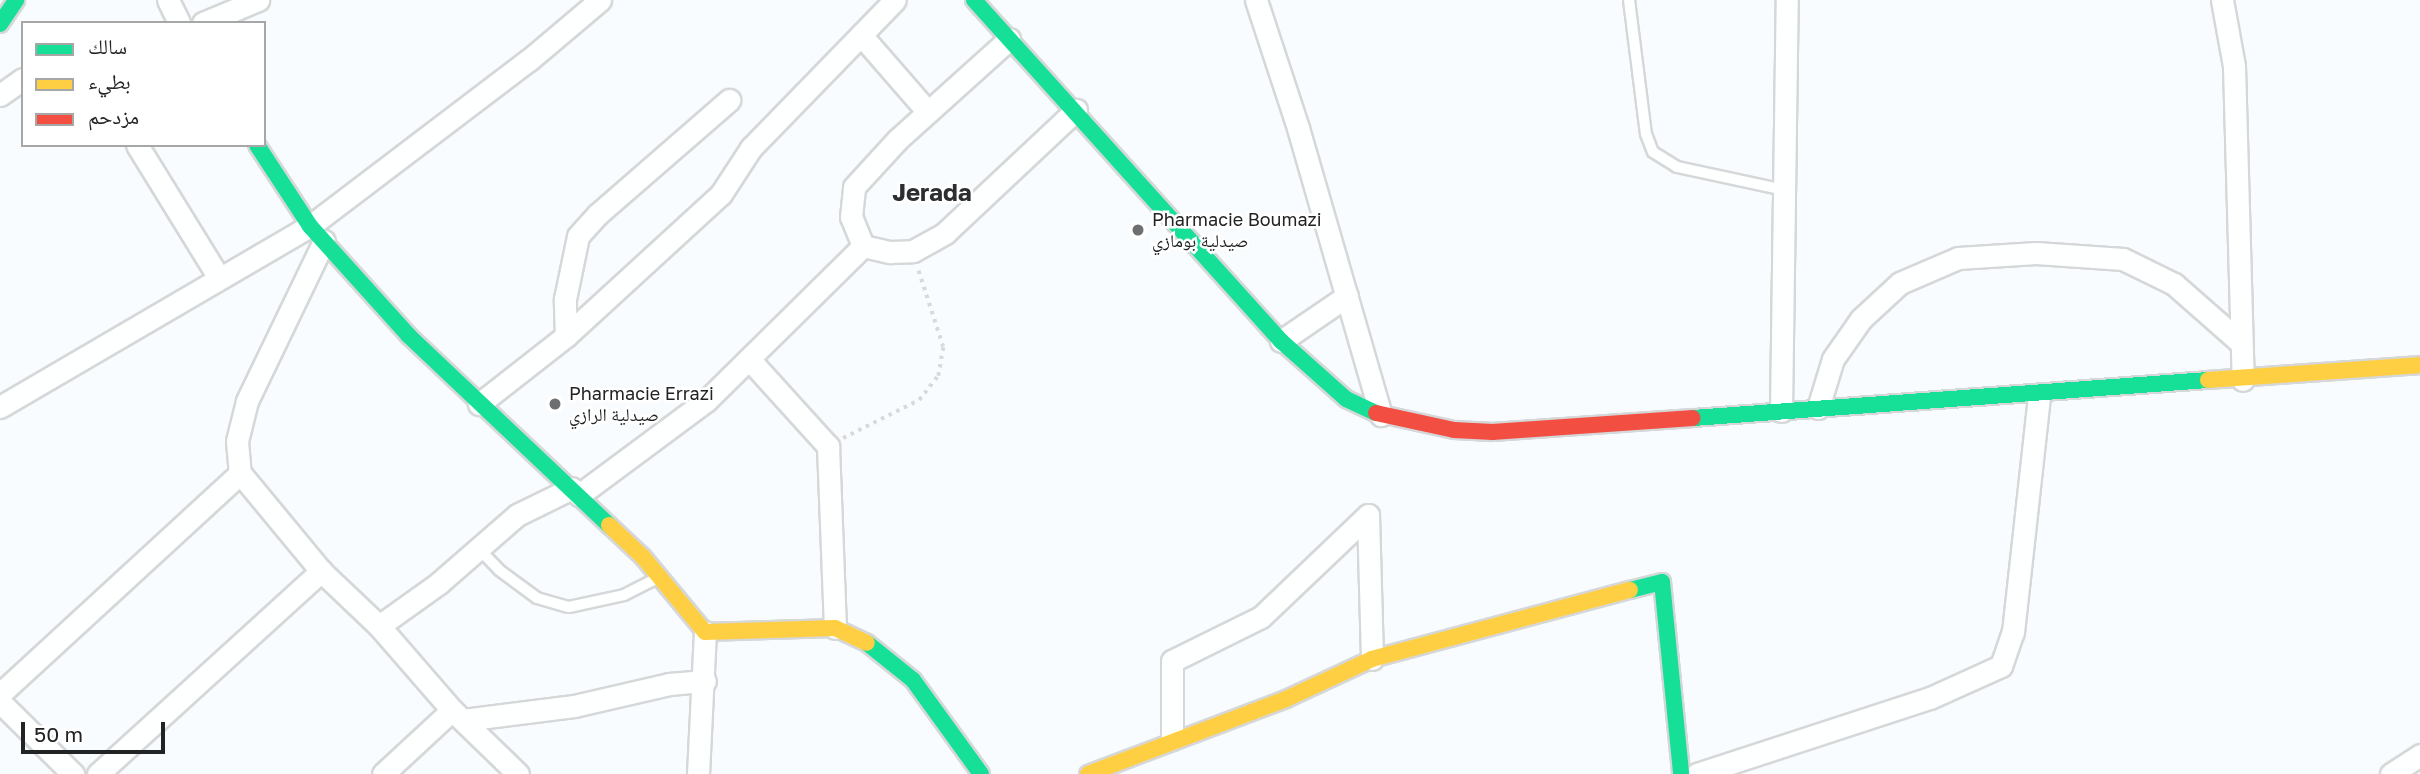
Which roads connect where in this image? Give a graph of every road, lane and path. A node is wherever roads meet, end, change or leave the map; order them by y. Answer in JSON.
{"nodes":[{"id":1,"x":16,"y":0,"type":"edge"},
{"id":2,"x":169,"y":0,"type":"edge"},
{"id":3,"x":258,"y":0,"type":"edge"},
{"id":4,"x":600,"y":0,"type":"edge"},
{"id":5,"x":895,"y":0,"type":"edge"},
{"id":6,"x":974,"y":0,"type":"edge"},
{"id":7,"x":1256,"y":0,"type":"edge"},
{"id":8,"x":1629,"y":0,"type":"edge"},
{"id":9,"x":1787,"y":0,"type":"edge"},
{"id":10,"x":2222,"y":0,"type":"edge"},
{"id":11,"x":178,"y":21,"type":"edge"},
{"id":12,"x":208,"y":21,"type":"edge"},
{"id":13,"x":0,"y":24,"type":"edge"},
{"id":14,"x":861,"y":35,"type":"junction"},
{"id":15,"x":1009,"y":38,"type":"junction"},
{"id":16,"x":21,"y":80,"type":"edge"},
{"id":17,"x":0,"y":95,"type":"edge"},
{"id":18,"x":729,"y":100,"type":"dead end"},
{"id":19,"x":1076,"y":110,"type":"junction"},
{"id":20,"x":928,"y":112,"type":"junction"},
{"id":21,"x":138,"y":147,"type":"edge"},
{"id":22,"x":258,"y":147,"type":"edge"},
{"id":23,"x":1784,"y":190,"type":"junction"},
{"id":24,"x":317,"y":234,"type":"junction"},
{"id":25,"x":863,"y":246,"type":"junction"},
{"id":26,"x":913,"y":251,"type":"junction"},
{"id":27,"x":219,"y":278,"type":"junction"},
{"id":28,"x":1347,"y":296,"type":"junction"},
{"id":29,"x":566,"y":336,"type":"junction"},
{"id":30,"x":1281,"y":341,"type":"junction"},
{"id":31,"x":2241,"y":342,"type":"junction"},
{"id":32,"x":749,"y":359,"type":"junction"},
{"id":33,"x":2420,"y":365,"type":"edge"},
{"id":34,"x":2243,"y":380,"type":"junction"},
{"id":35,"x":2039,"y":395,"type":"junction"},
{"id":36,"x":479,"y":404,"type":"junction"},
{"id":37,"x":0,"y":407,"type":"edge"},
{"id":38,"x":1818,"y":408,"type":"junction"},
{"id":39,"x":1781,"y":411,"type":"junction"},
{"id":40,"x":1381,"y":415,"type":"junction"},
{"id":41,"x":828,"y":446,"type":"junction"},
{"id":42,"x":240,"y":473,"type":"junction"},
{"id":43,"x":576,"y":491,"type":"junction"},
{"id":44,"x":478,"y":548,"type":"junction"},
{"id":45,"x":321,"y":571,"type":"junction"},
{"id":46,"x":660,"y":577,"type":"junction"},
{"id":47,"x":379,"y":626,"type":"junction"},
{"id":48,"x":835,"y":628,"type":"junction"},
{"id":49,"x":705,"y":632,"type":"junction"},
{"id":50,"x":1372,"y":659,"type":"junction"},
{"id":51,"x":705,"y":681,"type":"junction"},
{"id":52,"x":0,"y":694,"type":"edge"},
{"id":53,"x":0,"y":702,"type":"edge"},
{"id":54,"x":458,"y":715,"type":"junction"},
{"id":55,"x":1172,"y":739,"type":"junction"},
{"id":56,"x":2420,"y":755,"type":"edge"},
{"id":57,"x":73,"y":774,"type":"edge"},
{"id":58,"x":99,"y":774,"type":"edge"},
{"id":59,"x":383,"y":774,"type":"edge"},
{"id":60,"x":518,"y":774,"type":"edge"},
{"id":61,"x":698,"y":774,"type":"edge"},
{"id":62,"x":981,"y":774,"type":"edge"},
{"id":63,"x":1088,"y":774,"type":"edge"},
{"id":64,"x":1681,"y":774,"type":"edge"},
{"id":65,"x":1697,"y":774,"type":"edge"},
{"id":66,"x":2391,"y":774,"type":"edge"}],
"edges":[{"from":1,"to":13,"type":"street"},
{"from":2,"to":11,"type":"street"},
{"from":3,"to":12,"type":"street"},
{"from":4,"to":24,"type":"street"},
{"from":5,"to":14,"type":"street"},
{"from":6,"to":15,"type":"street"},
{"from":7,"to":28,"type":"street"},
{"from":8,"to":23,"type":"lane"},
{"from":9,"to":23,"type":"street"},
{"from":10,"to":31,"type":"street"},
{"from":14,"to":20,"type":"street"},
{"from":14,"to":29,"type":"street"},
{"from":15,"to":19,"type":"street"},
{"from":15,"to":20,"type":"street"},
{"from":16,"to":17,"type":"street"},
{"from":18,"to":29,"type":"street"},
{"from":19,"to":26,"type":"street"},
{"from":19,"to":30,"type":"street"},
{"from":20,"to":25,"type":"street"},
{"from":21,"to":27,"type":"street"},
{"from":22,"to":24,"type":"street"},
{"from":23,"to":39,"type":"street"},
{"from":24,"to":27,"type":"street"},
{"from":24,"to":36,"type":"street"},
{"from":24,"to":42,"type":"street"},
{"from":25,"to":26,"type":"street"},
{"from":25,"to":32,"type":"street"},
{"from":26,"to":41,"type":"path"},
{"from":27,"to":37,"type":"street"},
{"from":28,"to":30,"type":"street"},
{"from":28,"to":40,"type":"street"},
{"from":29,"to":36,"type":"street"},
{"from":30,"to":40,"type":"street"},
{"from":31,"to":34,"type":"street"},
{"from":31,"to":38,"type":"street"},
{"from":32,"to":41,"type":"street"},
{"from":32,"to":43,"type":"street"},
{"from":33,"to":34,"type":"street"},
{"from":34,"to":35,"type":"street"},
{"from":35,"to":38,"type":"street"},
{"from":35,"to":65,"type":"street"},
{"from":36,"to":43,"type":"street"},
{"from":38,"to":39,"type":"street"},
{"from":39,"to":40,"type":"street"},
{"from":41,"to":48,"type":"street"},
{"from":42,"to":45,"type":"street"},
{"from":42,"to":52,"type":"street"},
{"from":43,"to":44,"type":"street"},
{"from":43,"to":46,"type":"street"},
{"from":44,"to":46,"type":"lane"},
{"from":44,"to":47,"type":"street"},
{"from":45,"to":47,"type":"street"},
{"from":45,"to":58,"type":"street"},
{"from":46,"to":49,"type":"street"},
{"from":47,"to":54,"type":"street"},
{"from":48,"to":49,"type":"street"},
{"from":48,"to":62,"type":"street"},
{"from":49,"to":51,"type":"street"},
{"from":50,"to":55,"type":"street"},
{"from":50,"to":55,"type":"street"},
{"from":50,"to":64,"type":"street"},
{"from":51,"to":54,"type":"street"},
{"from":51,"to":61,"type":"street"},
{"from":53,"to":57,"type":"street"},
{"from":54,"to":59,"type":"street"},
{"from":54,"to":60,"type":"street"},
{"from":55,"to":63,"type":"street"},
{"from":56,"to":66,"type":"street"}]}
